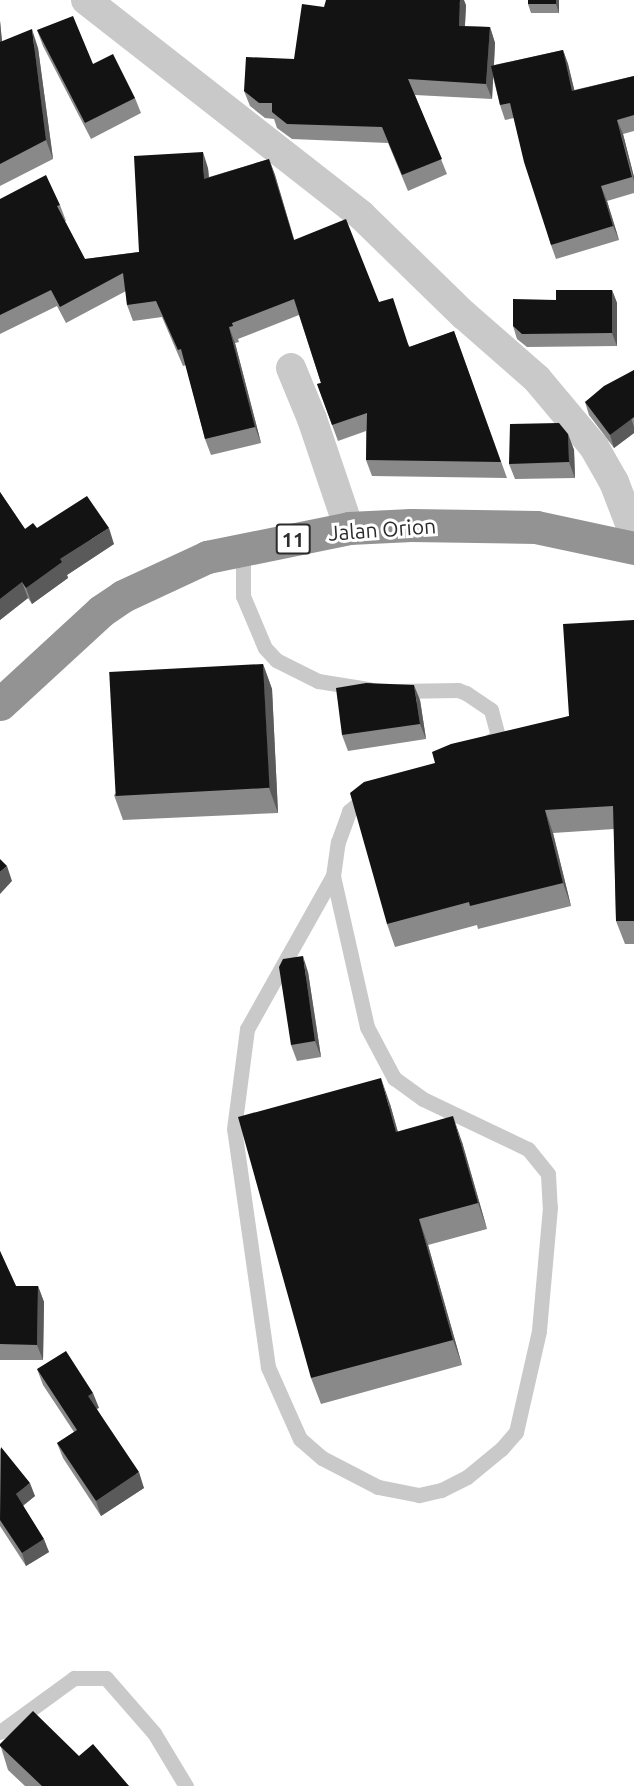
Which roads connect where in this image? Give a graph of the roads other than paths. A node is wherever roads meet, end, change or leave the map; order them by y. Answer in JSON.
{"nodes":[{"id":1,"x":86,"y":0,"type":"edge"},
{"id":2,"x":291,"y":368,"type":"dead end"},
{"id":3,"x":349,"y":528,"type":"junction"},
{"id":4,"x":634,"y":534,"type":"edge"},
{"id":5,"x":243,"y":548,"type":"junction"},
{"id":6,"x":634,"y":548,"type":"edge"},
{"id":7,"x":0,"y":704,"type":"edge"},
{"id":8,"x":466,"y":754,"type":"edge"},
{"id":9,"x":385,"y":787,"type":"edge"},
{"id":10,"x":333,"y":876,"type":"junction"},
{"id":11,"x":0,"y":1732,"type":"edge"},
{"id":12,"x":186,"y":1786,"type":"edge"}],
"edges":[{"from":1,"to":4,"type":"street"},
{"from":2,"to":3,"type":"street"},
{"from":3,"to":5,"type":"highway","name":"Jalan Orion","number":"11"},
{"from":3,"to":6,"type":"highway","name":"Jalan Orion","number":"11"},
{"from":5,"to":7,"type":"highway","name":"Jalan Orion","number":"11"},
{"from":5,"to":8,"type":"lane"},
{"from":9,"to":10,"type":"lane"},
{"from":10,"to":10,"type":"lane"},
{"from":11,"to":12,"type":"lane"}]}
